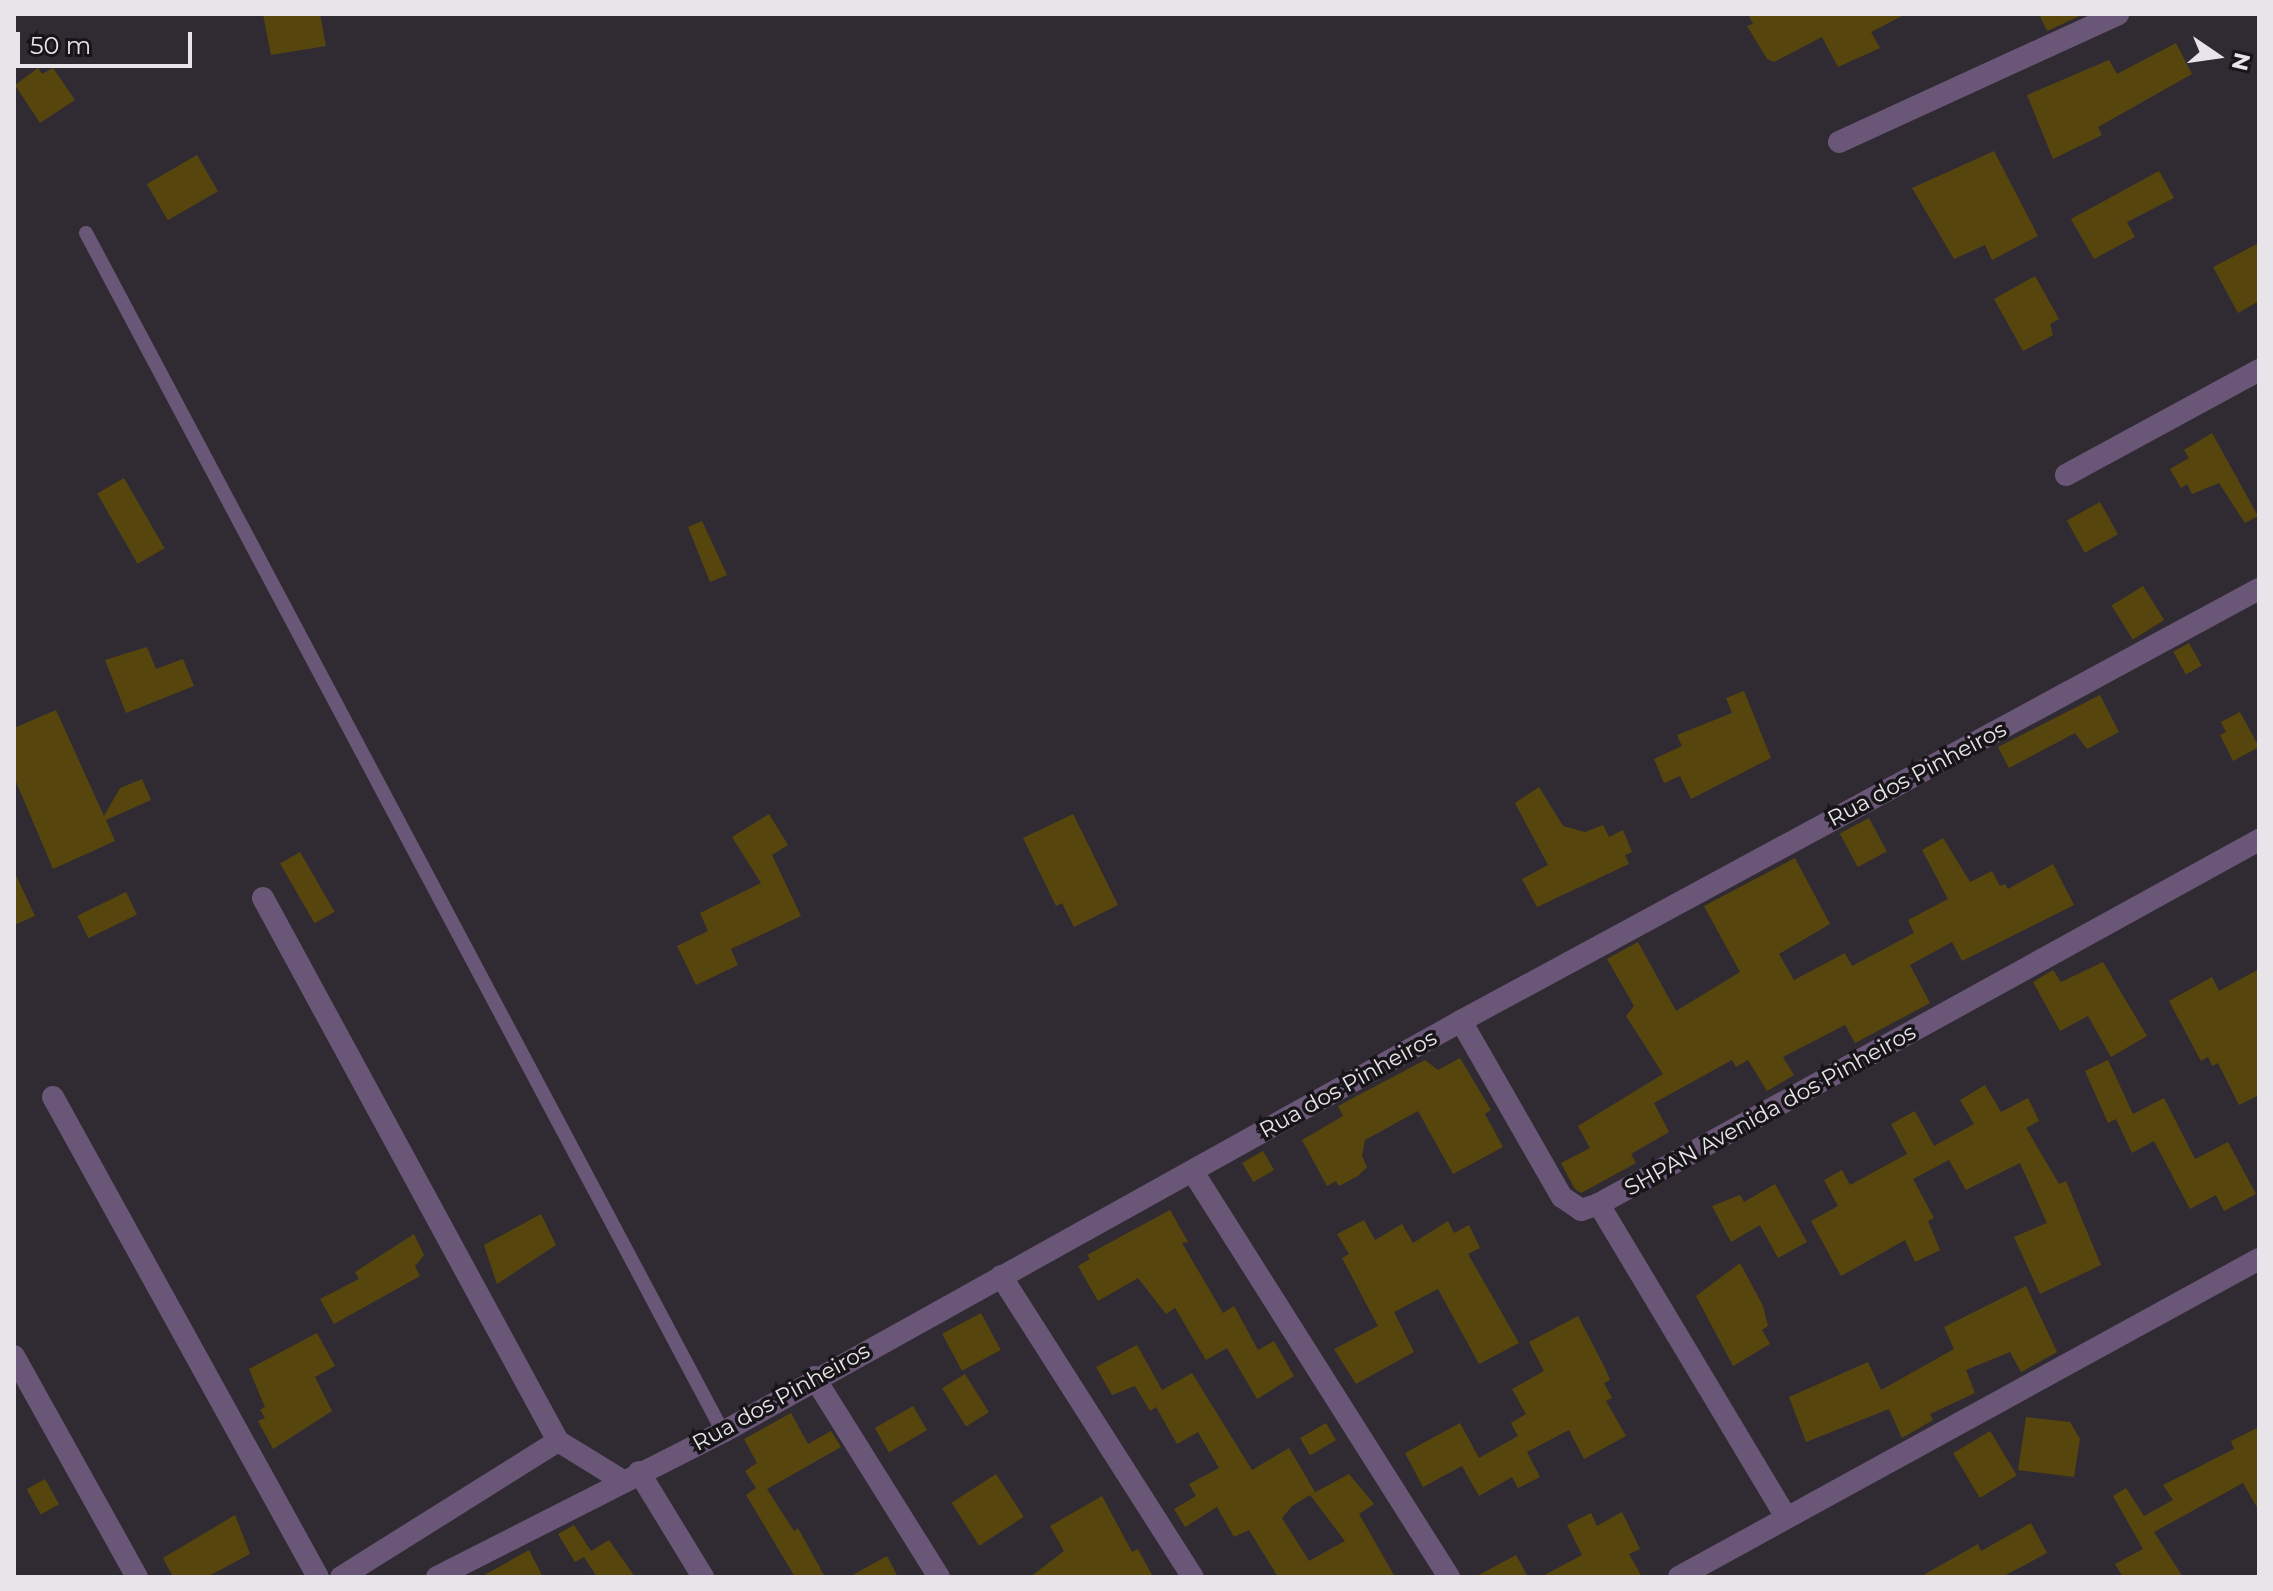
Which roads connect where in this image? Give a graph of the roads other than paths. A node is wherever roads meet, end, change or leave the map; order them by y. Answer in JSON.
{"nodes":[{"id":1,"x":2118,"y":14,"type":"edge"},
{"id":2,"x":1839,"y":142,"type":"dead end"},
{"id":3,"x":86,"y":233,"type":"dead end"},
{"id":4,"x":2259,"y":370,"type":"edge"},
{"id":5,"x":2066,"y":475,"type":"dead end"},
{"id":6,"x":2259,"y":589,"type":"edge"},
{"id":7,"x":2259,"y":840,"type":"edge"},
{"id":8,"x":263,"y":898,"type":"dead end"},
{"id":9,"x":1461,"y":1021,"type":"junction"},
{"id":10,"x":53,"y":1097,"type":"dead end"},
{"id":11,"x":1193,"y":1172,"type":"junction"},
{"id":12,"x":1599,"y":1204,"type":"junction"},
{"id":13,"x":2259,"y":1259,"type":"edge"},
{"id":14,"x":1001,"y":1276,"type":"junction"},
{"id":15,"x":14,"y":1356,"type":"edge"},
{"id":16,"x":814,"y":1377,"type":"junction"},
{"id":17,"x":723,"y":1432,"type":"junction"},
{"id":18,"x":558,"y":1441,"type":"junction"},
{"id":19,"x":631,"y":1476,"type":"junction"},
{"id":20,"x":1786,"y":1517,"type":"junction"},
{"id":21,"x":137,"y":1577,"type":"edge"},
{"id":22,"x":318,"y":1577,"type":"edge"},
{"id":23,"x":341,"y":1577,"type":"edge"},
{"id":24,"x":437,"y":1577,"type":"edge"},
{"id":25,"x":703,"y":1577,"type":"edge"},
{"id":26,"x":939,"y":1577,"type":"edge"},
{"id":27,"x":1193,"y":1577,"type":"edge"},
{"id":28,"x":1449,"y":1577,"type":"edge"},
{"id":29,"x":1679,"y":1577,"type":"edge"}],
"edges":[{"from":1,"to":2,"type":"street"},
{"from":3,"to":17,"type":"lane"},
{"from":4,"to":5,"type":"street"},
{"from":6,"to":9,"type":"street","name":"Rua dos Pinheiros"},
{"from":7,"to":12,"type":"street","name":"SHPAN Avenida dos Pinheiros"},
{"from":8,"to":18,"type":"street"},
{"from":9,"to":11,"type":"street","name":"Rua dos Pinheiros"},
{"from":9,"to":12,"type":"street"},
{"from":10,"to":22,"type":"street"},
{"from":11,"to":14,"type":"street","name":"Rua dos Pinheiros"},
{"from":11,"to":28,"type":"street"},
{"from":12,"to":20,"type":"street","name":"SHPAN Avenida dos Pinheiros"},
{"from":13,"to":20,"type":"street"},
{"from":14,"to":16,"type":"street","name":"Rua dos Pinheiros"},
{"from":14,"to":27,"type":"street"},
{"from":15,"to":21,"type":"street"},
{"from":16,"to":17,"type":"street","name":"Rua dos Pinheiros"},
{"from":16,"to":26,"type":"street"},
{"from":17,"to":19,"type":"street","name":"Rua dos Pinheiros"},
{"from":18,"to":19,"type":"street"},
{"from":18,"to":23,"type":"street"},
{"from":19,"to":24,"type":"street","name":"Rua dos Pinheiros"},
{"from":19,"to":25,"type":"street"},
{"from":20,"to":29,"type":"street"}]}
